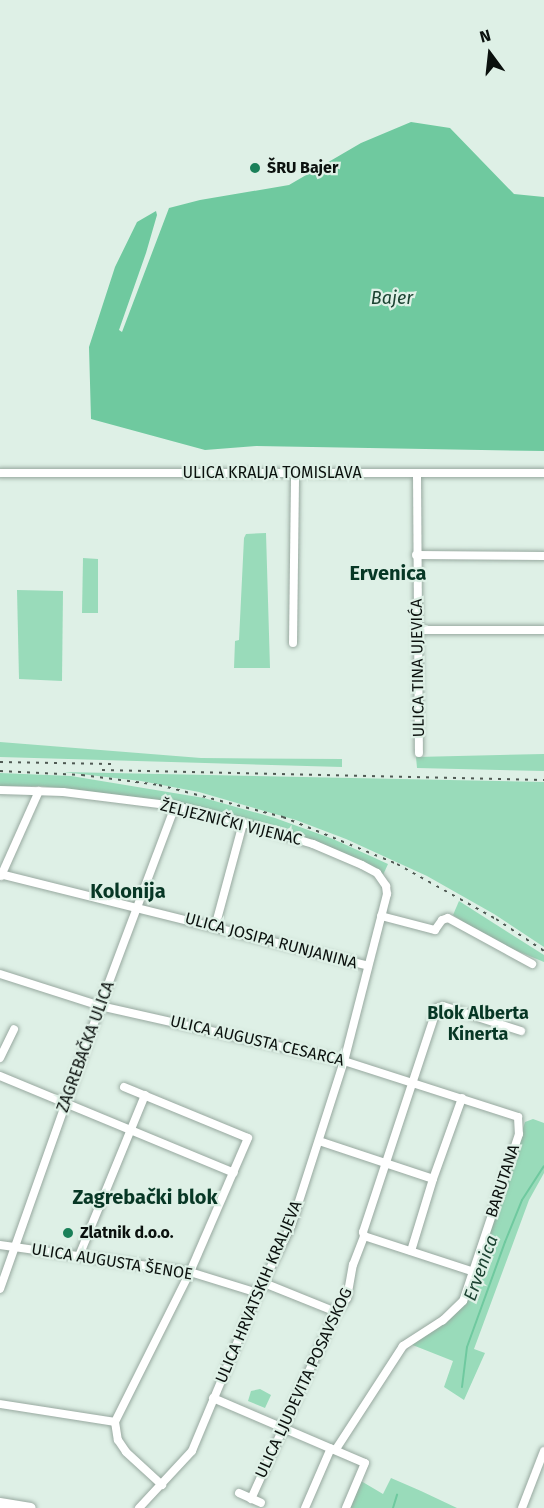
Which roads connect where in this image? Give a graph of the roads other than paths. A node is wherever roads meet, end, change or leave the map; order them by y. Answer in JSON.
{"nodes":[{"id":1,"x":0,"y":472,"type":"edge"},
{"id":2,"x":295,"y":472,"type":"junction"},
{"id":3,"x":544,"y":473,"type":"edge"},
{"id":4,"x":417,"y":475,"type":"junction"},
{"id":5,"x":417,"y":555,"type":"junction"},
{"id":6,"x":544,"y":556,"type":"edge"},
{"id":7,"x":418,"y":630,"type":"junction"},
{"id":8,"x":544,"y":630,"type":"edge"},
{"id":9,"x":293,"y":643,"type":"dead end"},
{"id":10,"x":419,"y":753,"type":"dead end"},
{"id":11,"x":0,"y":790,"type":"edge"},
{"id":12,"x":39,"y":791,"type":"junction"},
{"id":13,"x":175,"y":806,"type":"junction"},
{"id":14,"x":243,"y":823,"type":"junction"},
{"id":15,"x":1,"y":875,"type":"edge"},
{"id":16,"x":382,"y":879,"type":"joint"},
{"id":17,"x":138,"y":906,"type":"junction"},
{"id":18,"x":381,"y":916,"type":"junction"},
{"id":19,"x":215,"y":927,"type":"junction"},
{"id":20,"x":532,"y":964,"type":"dead end"},
{"id":21,"x":368,"y":966,"type":"junction"},
{"id":22,"x":0,"y":974,"type":"edge"},
{"id":23,"x":100,"y":1005,"type":"junction"},
{"id":24,"x":14,"y":1029,"type":"dead end"},
{"id":25,"x":521,"y":1031,"type":"dead end"},
{"id":26,"x":0,"y":1058,"type":"edge"},
{"id":27,"x":344,"y":1061,"type":"junction"},
{"id":28,"x":0,"y":1076,"type":"edge"},
{"id":29,"x":412,"y":1082,"type":"junction"},
{"id":30,"x":124,"y":1087,"type":"dead end"},
{"id":31,"x":145,"y":1095,"type":"junction"},
{"id":32,"x":462,"y":1098,"type":"junction"},
{"id":33,"x":66,"y":1102,"type":"junction"},
{"id":34,"x":513,"y":1114,"type":"joint"},
{"id":35,"x":132,"y":1129,"type":"junction"},
{"id":36,"x":319,"y":1141,"type":"junction"},
{"id":37,"x":386,"y":1163,"type":"junction"},
{"id":38,"x":234,"y":1173,"type":"junction"},
{"id":39,"x":433,"y":1179,"type":"junction"},
{"id":40,"x":364,"y":1236,"type":"junction"},
{"id":41,"x":0,"y":1245,"type":"edge"},
{"id":42,"x":14,"y":1247,"type":"junction"},
{"id":43,"x":411,"y":1251,"type":"junction"},
{"id":44,"x":79,"y":1256,"type":"junction"},
{"id":45,"x":190,"y":1272,"type":"junction"},
{"id":46,"x":474,"y":1272,"type":"junction"},
{"id":47,"x":264,"y":1283,"type":"junction"},
{"id":48,"x":0,"y":1289,"type":"edge"},
{"id":49,"x":258,"y":1293,"type":"junction"},
{"id":50,"x":336,"y":1312,"type":"junction"},
{"id":51,"x":213,"y":1398,"type":"junction"},
{"id":52,"x":0,"y":1404,"type":"edge"},
{"id":53,"x":115,"y":1422,"type":"junction"},
{"id":54,"x":282,"y":1427,"type":"junction"},
{"id":55,"x":333,"y":1448,"type":"junction"},
{"id":56,"x":544,"y":1451,"type":"edge"},
{"id":57,"x":162,"y":1485,"type":"junction"},
{"id":58,"x":239,"y":1493,"type":"dead end"},
{"id":59,"x":251,"y":1499,"type":"junction"},
{"id":60,"x":0,"y":1503,"type":"edge"},
{"id":61,"x":261,"y":1503,"type":"dead end"},
{"id":62,"x":30,"y":1508,"type":"edge"},
{"id":63,"x":139,"y":1508,"type":"edge"},
{"id":64,"x":305,"y":1508,"type":"edge"},
{"id":65,"x":346,"y":1508,"type":"edge"},
{"id":66,"x":522,"y":1508,"type":"edge"}],
"edges":[{"from":1,"to":2,"type":"street","name":"ULICA KRALJA TOMISLAVA"},
{"from":2,"to":4,"type":"street","name":"ULICA KRALJA TOMISLAVA"},
{"from":2,"to":9,"type":"street"},
{"from":3,"to":4,"type":"street","name":"ULICA KRALJA TOMISLAVA"},
{"from":4,"to":5,"type":"street","name":"ULICA TINA UJEVIĆA"},
{"from":5,"to":6,"type":"street"},
{"from":5,"to":7,"type":"street","name":"ULICA TINA UJEVIĆA"},
{"from":7,"to":8,"type":"street"},
{"from":7,"to":10,"type":"street","name":"ULICA TINA UJEVIĆA"},
{"from":11,"to":12,"type":"street","name":"ŽELJEZNIČKI VIJENAC"},
{"from":12,"to":13,"type":"street","name":"ŽELJEZNIČKI VIJENAC"},
{"from":12,"to":15,"type":"street"},
{"from":13,"to":14,"type":"street","name":"ŽELJEZNIČKI VIJENAC"},
{"from":13,"to":17,"type":"street","name":"ZAGREBAČKA ULICA"},
{"from":14,"to":16,"type":"street","name":"ŽELJEZNIČKI VIJENAC"},
{"from":14,"to":19,"type":"street"},
{"from":15,"to":17,"type":"street","name":"ULICA JOSIPA RUNJANINA"},
{"from":16,"to":18,"type":"street","name":"ULICA HRVATSKIH KRALJEVA"},
{"from":17,"to":19,"type":"street","name":"ULICA JOSIPA RUNJANINA"},
{"from":17,"to":23,"type":"street","name":"ZAGREBAČKA ULICA"},
{"from":18,"to":20,"type":"street"},
{"from":18,"to":21,"type":"street","name":"ULICA HRVATSKIH KRALJEVA"},
{"from":19,"to":21,"type":"street","name":"ULICA JOSIPA RUNJANINA"},
{"from":21,"to":27,"type":"street","name":"ULICA HRVATSKIH KRALJEVA"},
{"from":22,"to":23,"type":"street","name":"ULICA AUGUSTA CESARCA"},
{"from":23,"to":27,"type":"street","name":"ULICA AUGUSTA CESARCA"},
{"from":23,"to":33,"type":"street","name":"ZAGREBAČKA ULICA"},
{"from":24,"to":26,"type":"street"},
{"from":25,"to":29,"type":"street"},
{"from":27,"to":29,"type":"street","name":"ULICA AUGUSTA CESARCA"},
{"from":27,"to":36,"type":"street","name":"ULICA HRVATSKIH KRALJEVA"},
{"from":28,"to":33,"type":"street"},
{"from":29,"to":32,"type":"street","name":"ULICA AUGUSTA CESARCA"},
{"from":29,"to":37,"type":"street","name":"ULICA LJUDEVITA POSAVSKOG"},
{"from":30,"to":31,"type":"street"},
{"from":31,"to":35,"type":"street"},
{"from":31,"to":38,"type":"street"},
{"from":32,"to":34,"type":"street","name":"ULICA AUGUSTA CESARCA"},
{"from":32,"to":39,"type":"street"},
{"from":33,"to":35,"type":"street"},
{"from":33,"to":42,"type":"street","name":"ZAGREBAČKA ULICA"},
{"from":34,"to":46,"type":"street","name":"BARUTANA"},
{"from":35,"to":38,"type":"street"},
{"from":35,"to":44,"type":"street"},
{"from":36,"to":37,"type":"street"},
{"from":36,"to":47,"type":"street","name":"ULICA HRVATSKIH KRALJEVA"},
{"from":37,"to":39,"type":"street"},
{"from":37,"to":40,"type":"street","name":"ULICA LJUDEVITA POSAVSKOG"},
{"from":38,"to":45,"type":"street"},
{"from":39,"to":43,"type":"street"},
{"from":40,"to":43,"type":"street"},
{"from":40,"to":50,"type":"street","name":"ULICA LJUDEVITA POSAVSKOG"},
{"from":41,"to":42,"type":"street","name":"ULICA AUGUSTA ŠENOE"},
{"from":42,"to":44,"type":"street","name":"ULICA AUGUSTA ŠENOE"},
{"from":42,"to":48,"type":"street","name":"ZAGREBAČKA ULICA"},
{"from":43,"to":46,"type":"street"},
{"from":44,"to":45,"type":"street","name":"ULICA AUGUSTA ŠENOE"},
{"from":45,"to":49,"type":"street","name":"ULICA AUGUSTA ŠENOE"},
{"from":45,"to":53,"type":"street"},
{"from":46,"to":55,"type":"street","name":"BARUTANA"},
{"from":47,"to":49,"type":"street","name":"ULICA HRVATSKIH KRALJEVA"},
{"from":47,"to":50,"type":"street"},
{"from":49,"to":51,"type":"street","name":"ULICA HRVATSKIH KRALJEVA"},
{"from":50,"to":54,"type":"street","name":"ULICA LJUDEVITA POSAVSKOG"},
{"from":51,"to":54,"type":"street"},
{"from":51,"to":57,"type":"street","name":"ULICA HRVATSKIH KRALJEVA"},
{"from":52,"to":53,"type":"street"},
{"from":53,"to":57,"type":"street"},
{"from":54,"to":55,"type":"street"},
{"from":54,"to":59,"type":"street","name":"ULICA LJUDEVITA POSAVSKOG"},
{"from":55,"to":64,"type":"street","name":"BARUTANA"},
{"from":55,"to":65,"type":"street"},
{"from":56,"to":66,"type":"street"},
{"from":57,"to":63,"type":"street","name":"ULICA HRVATSKIH KRALJEVA"},
{"from":58,"to":59,"type":"street","name":"ULICA LJUDEVITA POSAVSKOG"},
{"from":59,"to":61,"type":"street","name":"ULICA LJUDEVITA POSAVSKOG"},
{"from":60,"to":62,"type":"main road"}]}
